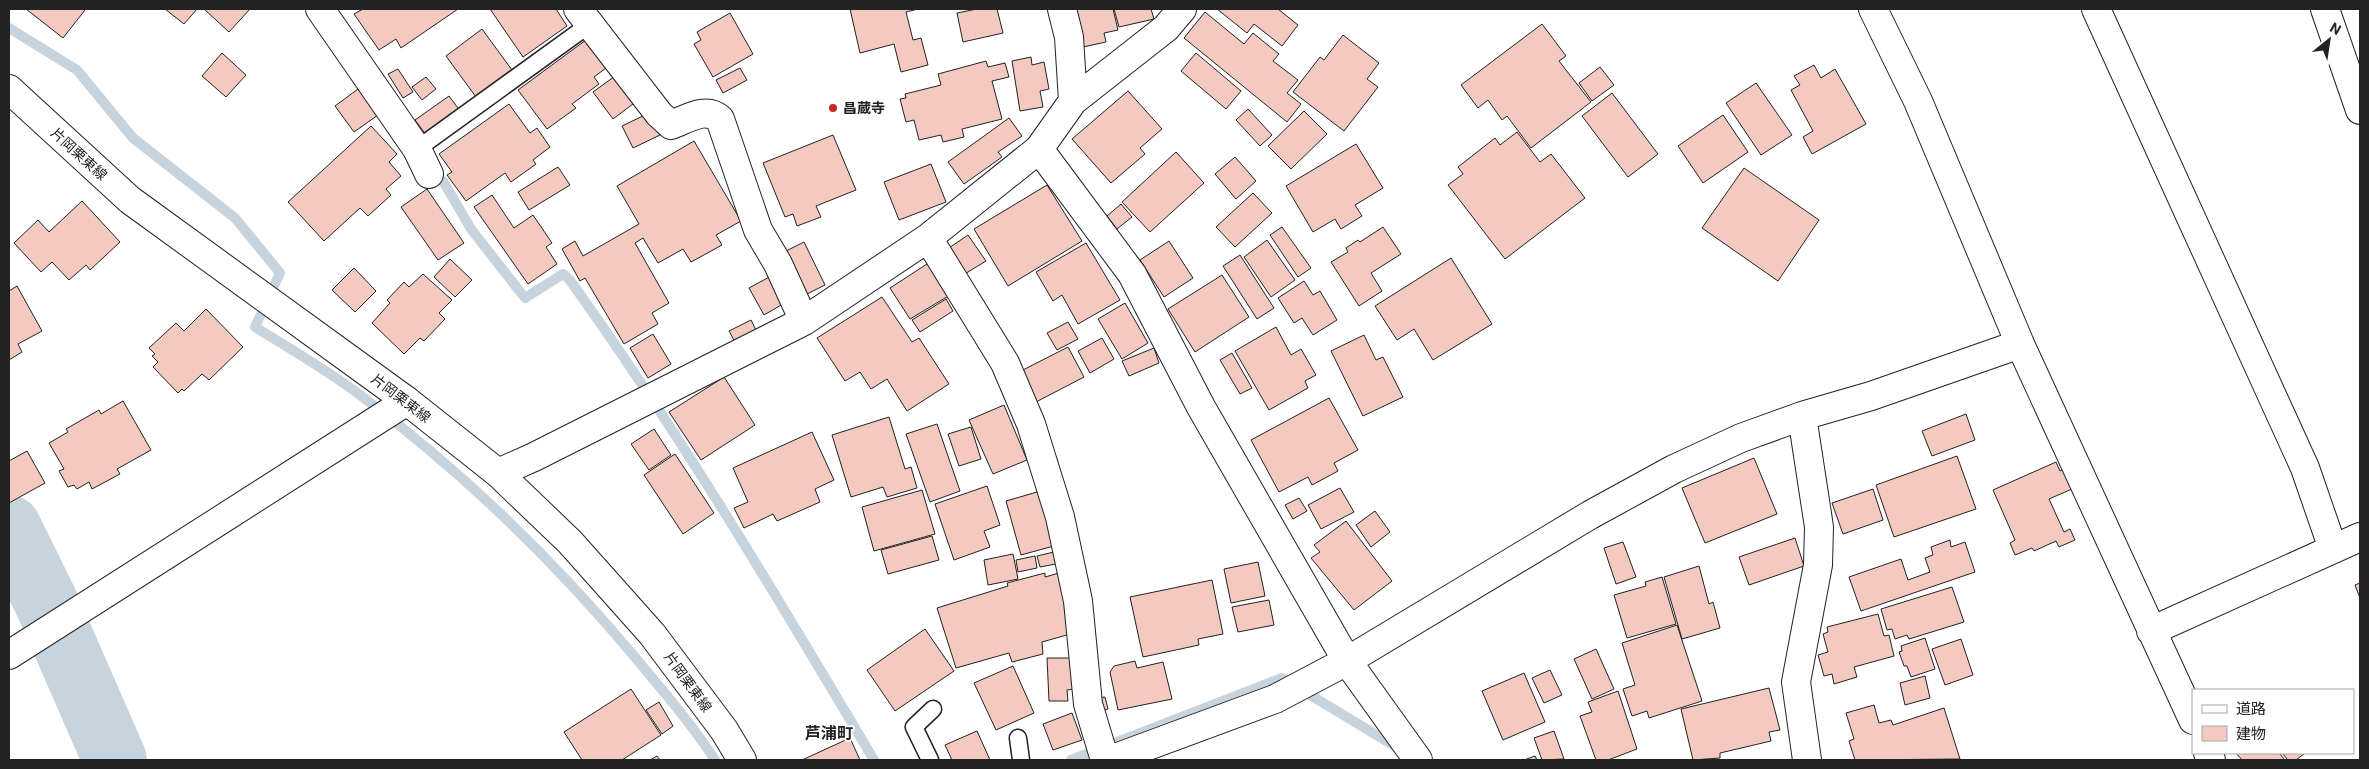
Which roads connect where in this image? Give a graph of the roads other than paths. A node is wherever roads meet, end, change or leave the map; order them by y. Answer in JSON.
{"nodes":[{"id":1,"x":320,"y":9,"type":"edge"},
{"id":2,"x":1062,"y":9,"type":"edge"},
{"id":3,"x":1182,"y":9,"type":"edge"},
{"id":4,"x":1873,"y":9,"type":"edge"},
{"id":5,"x":2096,"y":9,"type":"edge"},
{"id":6,"x":2325,"y":9,"type":"edge"},
{"id":7,"x":584,"y":16,"type":"edge"},
{"id":8,"x":9,"y":88,"type":"edge"},
{"id":9,"x":1073,"y":101,"type":"junction"},
{"id":10,"x":2360,"y":110,"type":"edge"},
{"id":11,"x":417,"y":149,"type":"junction"},
{"id":12,"x":1039,"y":150,"type":"junction"},
{"id":13,"x":429,"y":174,"type":"dead end"},
{"id":14,"x":928,"y":238,"type":"junction"},
{"id":15,"x":804,"y":320,"type":"junction"},
{"id":16,"x":2020,"y":344,"type":"junction"},
{"id":17,"x":407,"y":401,"type":"junction"},
{"id":18,"x":1802,"y":416,"type":"junction"},
{"id":19,"x":498,"y":473,"type":"junction"},
{"id":20,"x":2360,"y":537,"type":"edge"},
{"id":21,"x":2333,"y":548,"type":"junction"},
{"id":22,"x":2152,"y":631,"type":"junction"},
{"id":23,"x":9,"y":655,"type":"edge"},
{"id":24,"x":1347,"y":661,"type":"junction"},
{"id":25,"x":933,"y":710,"type":"dead end"},
{"id":26,"x":2192,"y":718,"type":"edge"},
{"id":27,"x":1018,"y":738,"type":"dead end"},
{"id":28,"x":1021,"y":757,"type":"edge"},
{"id":29,"x":742,"y":760,"type":"edge"},
{"id":30,"x":930,"y":760,"type":"edge"},
{"id":31,"x":1106,"y":760,"type":"edge"},
{"id":32,"x":1418,"y":760,"type":"edge"},
{"id":33,"x":1807,"y":760,"type":"edge"}],
"edges":[{"from":1,"to":11,"type":"street"},
{"from":2,"to":9,"type":"street"},
{"from":3,"to":9,"type":"street"},
{"from":4,"to":16,"type":"street"},
{"from":5,"to":21,"type":"street"},
{"from":6,"to":10,"type":"street"},
{"from":7,"to":11,"type":"lane"},
{"from":7,"to":15,"type":"street"},
{"from":8,"to":17,"type":"street","name":"片岡栗東線"},
{"from":9,"to":12,"type":"street"},
{"from":11,"to":13,"type":"street"},
{"from":12,"to":14,"type":"street"},
{"from":12,"to":24,"type":"street"},
{"from":14,"to":15,"type":"street"},
{"from":14,"to":31,"type":"street"},
{"from":15,"to":19,"type":"street"},
{"from":16,"to":18,"type":"street"},
{"from":16,"to":22,"type":"street"},
{"from":17,"to":19,"type":"street","name":"片岡栗東線"},
{"from":17,"to":23,"type":"street"},
{"from":18,"to":24,"type":"street"},
{"from":18,"to":33,"type":"street"},
{"from":19,"to":29,"type":"street","name":"片岡栗東線"},
{"from":20,"to":21,"type":"street"},
{"from":21,"to":22,"type":"street"},
{"from":22,"to":26,"type":"street"},
{"from":24,"to":31,"type":"street"},
{"from":24,"to":32,"type":"street"},
{"from":25,"to":30,"type":"lane"},
{"from":27,"to":28,"type":"lane"}]}
